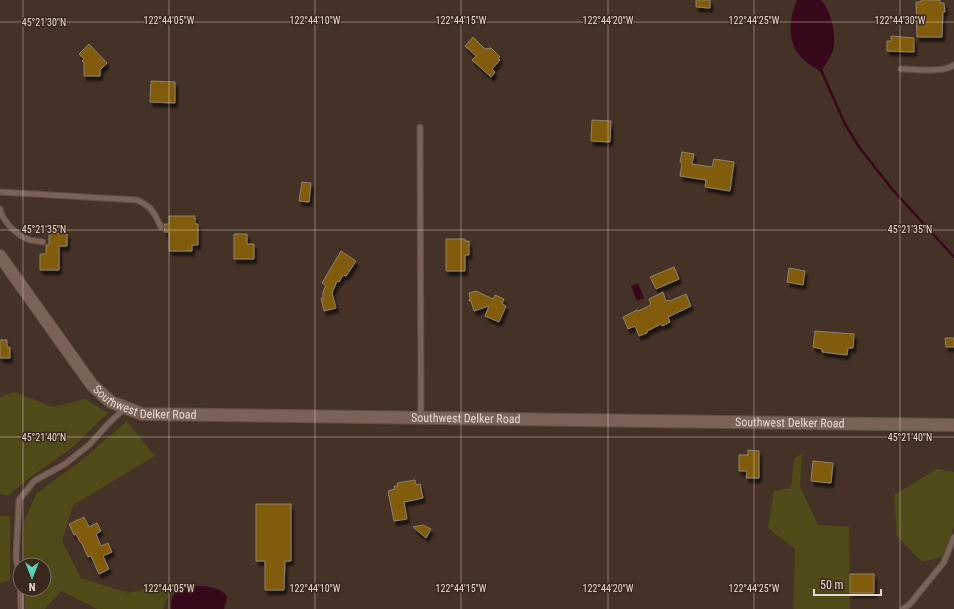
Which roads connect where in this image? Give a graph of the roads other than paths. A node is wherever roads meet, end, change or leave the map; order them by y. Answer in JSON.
{"nodes":[{"id":1,"x":954,"y":65,"type":"edge"},
{"id":2,"x":901,"y":69,"type":"dead end"},
{"id":3,"x":420,"y":127,"type":"dead end"},
{"id":4,"x":0,"y":192,"type":"edge"},
{"id":5,"x":0,"y":209,"type":"edge"},
{"id":6,"x":161,"y":228,"type":"dead end"},
{"id":7,"x":43,"y":242,"type":"dead end"},
{"id":8,"x":0,"y":256,"type":"edge"},
{"id":9,"x":126,"y":408,"type":"junction"},
{"id":10,"x":421,"y":418,"type":"junction"},
{"id":11,"x":954,"y":424,"type":"edge"},
{"id":12,"x":954,"y":537,"type":"edge"},
{"id":13,"x":21,"y":609,"type":"edge"},
{"id":14,"x":903,"y":609,"type":"edge"}],
"edges":[{"from":1,"to":2,"type":"lane"},
{"from":3,"to":10,"type":"lane"},
{"from":4,"to":6,"type":"lane"},
{"from":5,"to":7,"type":"lane"},
{"from":8,"to":9,"type":"street","name":"Southwest Delker Road"},
{"from":9,"to":10,"type":"street","name":"Southwest Delker Road"},
{"from":9,"to":13,"type":"lane"},
{"from":10,"to":11,"type":"street","name":"Southwest Delker Road"},
{"from":12,"to":14,"type":"lane"}]}
